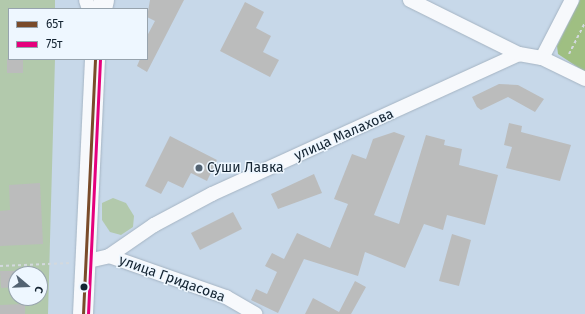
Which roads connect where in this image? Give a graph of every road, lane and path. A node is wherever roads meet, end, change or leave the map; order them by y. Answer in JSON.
{"nodes":[{"id":1,"x":410,"y":0,"type":"edge"},
{"id":2,"x":572,"y":0,"type":"edge"},
{"id":3,"x":585,"y":23,"type":"edge"},
{"id":4,"x":519,"y":54,"type":"junction"},
{"id":5,"x":570,"y":54,"type":"dead end"},
{"id":6,"x":542,"y":58,"type":"junction"},
{"id":7,"x":95,"y":60,"type":"edge"},
{"id":8,"x":585,"y":79,"type":"edge"},
{"id":9,"x":110,"y":256,"type":"junction"},
{"id":10,"x":84,"y":262,"type":"junction"},
{"id":11,"x":0,"y":266,"type":"edge"},
{"id":12,"x":83,"y":314,"type":"edge"},
{"id":13,"x":256,"y":314,"type":"edge"}],
"edges":[{"from":1,"to":4,"type":"street"},
{"from":2,"to":6,"type":"street"},
{"from":3,"to":5,"type":"path"},
{"from":4,"to":6,"type":"street"},
{"from":4,"to":9,"type":"street","name":"улица Малахова"},
{"from":6,"to":8,"type":"street"},
{"from":7,"to":10,"type":"highway"},
{"from":9,"to":10,"type":"street"},
{"from":9,"to":13,"type":"street","name":"улица Гридасова"},
{"from":10,"to":11,"type":"path"},
{"from":10,"to":12,"type":"highway"}]}
